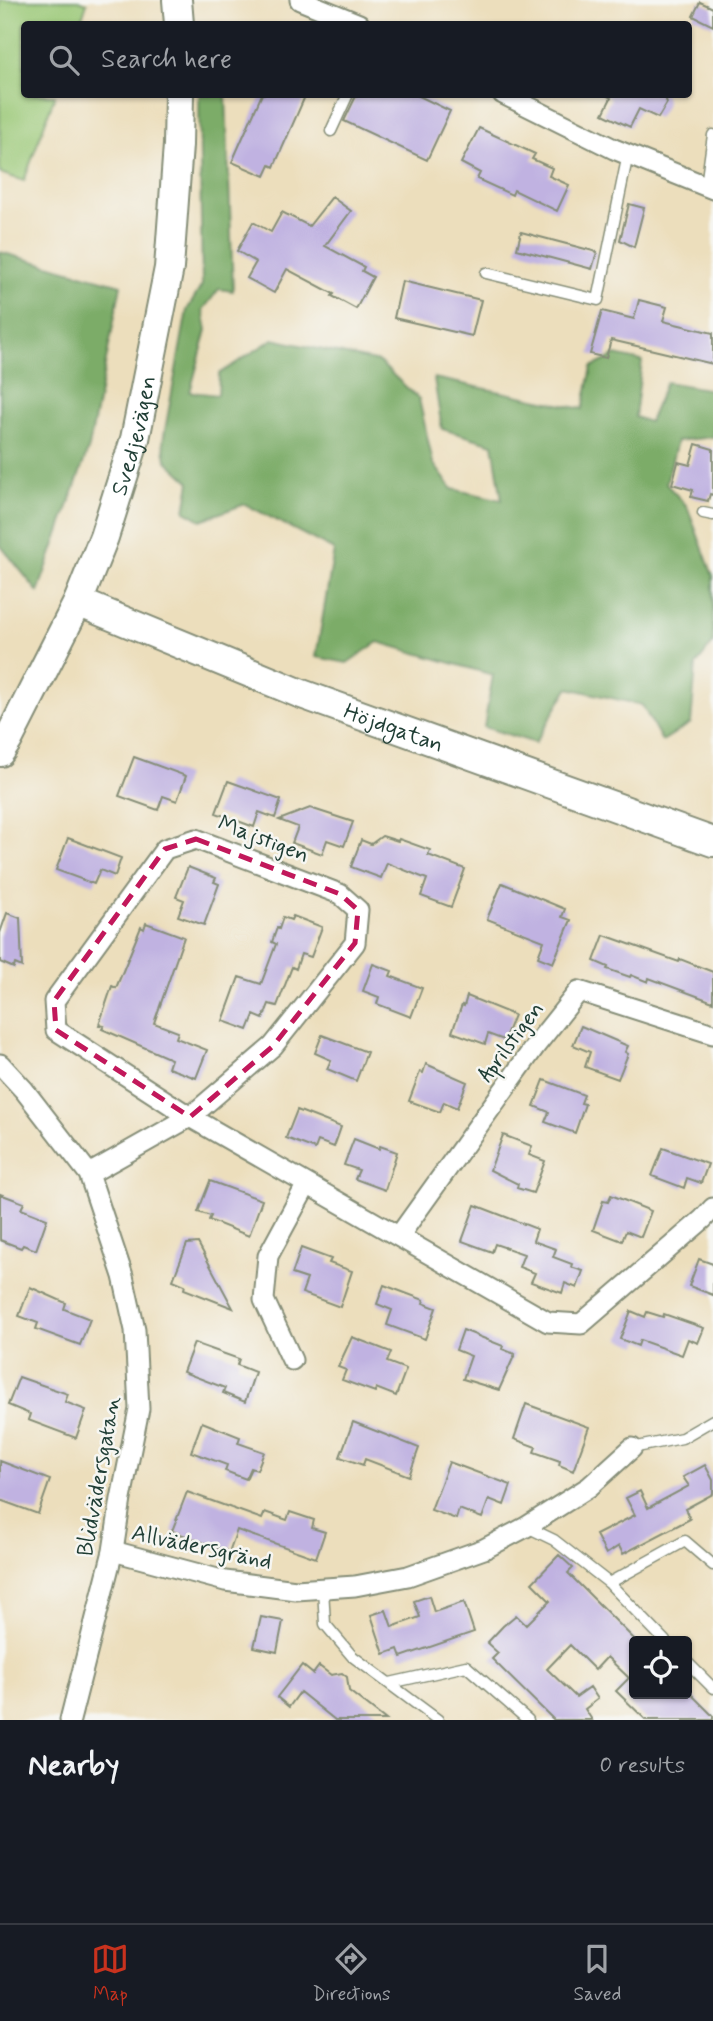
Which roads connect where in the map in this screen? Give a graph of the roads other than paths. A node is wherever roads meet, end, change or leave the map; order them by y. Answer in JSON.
{"nodes":[{"id":1,"x":177,"y":0,"type":"edge"},
{"id":2,"x":300,"y":0,"type":"edge"},
{"id":3,"x":179,"y":21,"type":"edge"},
{"id":4,"x":352,"y":21,"type":"edge"},
{"id":5,"x":179,"y":98,"type":"edge"},
{"id":6,"x":346,"y":98,"type":"edge"},
{"id":7,"x":511,"y":98,"type":"edge"},
{"id":8,"x":331,"y":131,"type":"dead end"},
{"id":9,"x":713,"y":135,"type":"edge"},
{"id":10,"x":628,"y":154,"type":"junction"},
{"id":11,"x":709,"y":188,"type":"edge"},
{"id":12,"x":486,"y":273,"type":"dead end"},
{"id":13,"x":78,"y":602,"type":"junction"},
{"id":14,"x":0,"y":752,"type":"edge"},
{"id":15,"x":713,"y":842,"type":"edge"},
{"id":16,"x":713,"y":1034,"type":"edge"},
{"id":17,"x":0,"y":1064,"type":"edge"},
{"id":18,"x":190,"y":1117,"type":"junction"},
{"id":19,"x":89,"y":1174,"type":"junction"},
{"id":20,"x":307,"y":1184,"type":"junction"},
{"id":21,"x":713,"y":1208,"type":"edge"},
{"id":22,"x":399,"y":1236,"type":"junction"},
{"id":23,"x":292,"y":1360,"type":"dead end"},
{"id":24,"x":713,"y":1420,"type":"edge"},
{"id":25,"x":632,"y":1447,"type":"joint"},
{"id":26,"x":526,"y":1527,"type":"junction"},
{"id":27,"x":113,"y":1551,"type":"junction"},
{"id":28,"x":713,"y":1565,"type":"edge"},
{"id":29,"x":609,"y":1583,"type":"junction"},
{"id":30,"x":323,"y":1588,"type":"junction"},
{"id":31,"x":660,"y":1636,"type":"edge"},
{"id":32,"x":692,"y":1667,"type":"edge"},
{"id":33,"x":390,"y":1683,"type":"junction"},
{"id":34,"x":713,"y":1688,"type":"edge"},
{"id":35,"x":70,"y":1720,"type":"edge"},
{"id":36,"x":438,"y":1720,"type":"edge"},
{"id":37,"x":528,"y":1720,"type":"edge"}],
"edges":[{"from":1,"to":3,"type":"street"},
{"from":2,"to":4,"type":"street"},
{"from":5,"to":13,"type":"street","name":"Svedjevägen"},
{"from":6,"to":8,"type":"lane"},
{"from":7,"to":10,"type":"street"},
{"from":9,"to":11,"type":"lane"},
{"from":10,"to":11,"type":"street"},
{"from":10,"to":12,"type":"lane"},
{"from":13,"to":14,"type":"street","name":"Svedjevägen"},
{"from":13,"to":15,"type":"street","name":"Höjdgatan"},
{"from":16,"to":22,"type":"street","name":"Aprilstigen"},
{"from":17,"to":19,"type":"street","name":"Blidvädersgatan"},
{"from":18,"to":18,"type":"street","name":"Majstigen"},
{"from":18,"to":19,"type":"street","name":"Majstigen"},
{"from":18,"to":20,"type":"street"},
{"from":19,"to":27,"type":"street","name":"Blidvädersgatan"},
{"from":20,"to":22,"type":"street"},
{"from":20,"to":23,"type":"street"},
{"from":21,"to":22,"type":"street"},
{"from":24,"to":25,"type":"lane","name":"Allvädersgränd"},
{"from":25,"to":26,"type":"street","name":"Allvädersgränd"},
{"from":26,"to":29,"type":"lane"},
{"from":26,"to":30,"type":"street","name":"Allvädersgränd"},
{"from":27,"to":30,"type":"street","name":"Allvädersgränd"},
{"from":27,"to":35,"type":"street","name":"Blidvädersgatan"},
{"from":28,"to":29,"type":"lane"},
{"from":29,"to":31,"type":"lane"},
{"from":30,"to":33,"type":"lane"},
{"from":32,"to":34,"type":"lane"},
{"from":33,"to":36,"type":"lane"},
{"from":33,"to":37,"type":"lane"}]}
